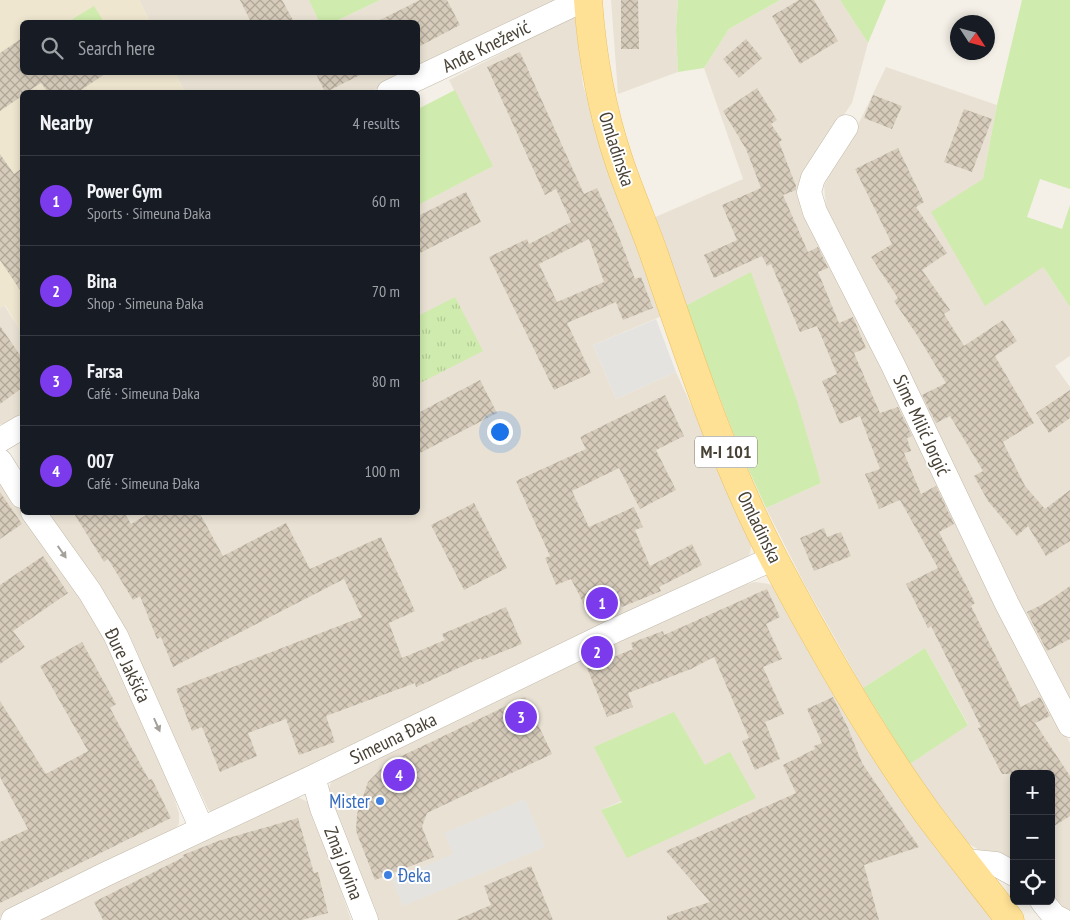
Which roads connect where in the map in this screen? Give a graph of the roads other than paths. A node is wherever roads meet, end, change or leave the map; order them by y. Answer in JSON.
{"nodes":[{"id":1,"x":583,"y":0,"type":"edge"},
{"id":2,"x":588,"y":0,"type":"edge"},
{"id":3,"x":393,"y":90,"type":"edge"},
{"id":4,"x":846,"y":128,"type":"dead end"},
{"id":5,"x":20,"y":428,"type":"edge"},
{"id":6,"x":0,"y":440,"type":"edge"},
{"id":7,"x":0,"y":461,"type":"edge"},
{"id":8,"x":20,"y":493,"type":"edge"},
{"id":9,"x":35,"y":515,"type":"edge"},
{"id":10,"x":774,"y":558,"type":"junction"},
{"id":11,"x":1070,"y":725,"type":"edge"},
{"id":12,"x":312,"y":777,"type":"junction"},
{"id":13,"x":202,"y":829,"type":"junction"},
{"id":14,"x":965,"y":861,"type":"junction"},
{"id":15,"x":1010,"y":872,"type":"edge"},
{"id":16,"x":1045,"y":905,"type":"edge"},
{"id":17,"x":13,"y":920,"type":"edge"},
{"id":18,"x":366,"y":920,"type":"edge"},
{"id":19,"x":1010,"y":920,"type":"edge"},
{"id":20,"x":1062,"y":920,"type":"edge"}],
"edges":[{"from":1,"to":3,"type":"street","name":"Anđe Knežević"},
{"from":2,"to":10,"type":"main road","name":"Omladinska","number":"M-I 101"},
{"from":4,"to":11,"type":"street","name":"Sime Milić Jorgić"},
{"from":5,"to":6,"type":"street"},
{"from":7,"to":8,"type":"street"},
{"from":9,"to":13,"type":"street","name":"Đure Jakšića","one_way":true},
{"from":10,"to":12,"type":"street","name":"Simeuna Đaka"},
{"from":10,"to":14,"type":"main road","name":"Omladinska","number":"M-I 101"},
{"from":12,"to":13,"type":"street","name":"Simeuna Đaka"},
{"from":12,"to":18,"type":"street","name":"Zmaj Jovina"},
{"from":13,"to":17,"type":"street","name":"Simeuna Đaka"},
{"from":14,"to":15,"type":"street"},
{"from":14,"to":19,"type":"main road","name":"Omladinska","number":"M-I 101"},
{"from":16,"to":20,"type":"street"}]}
